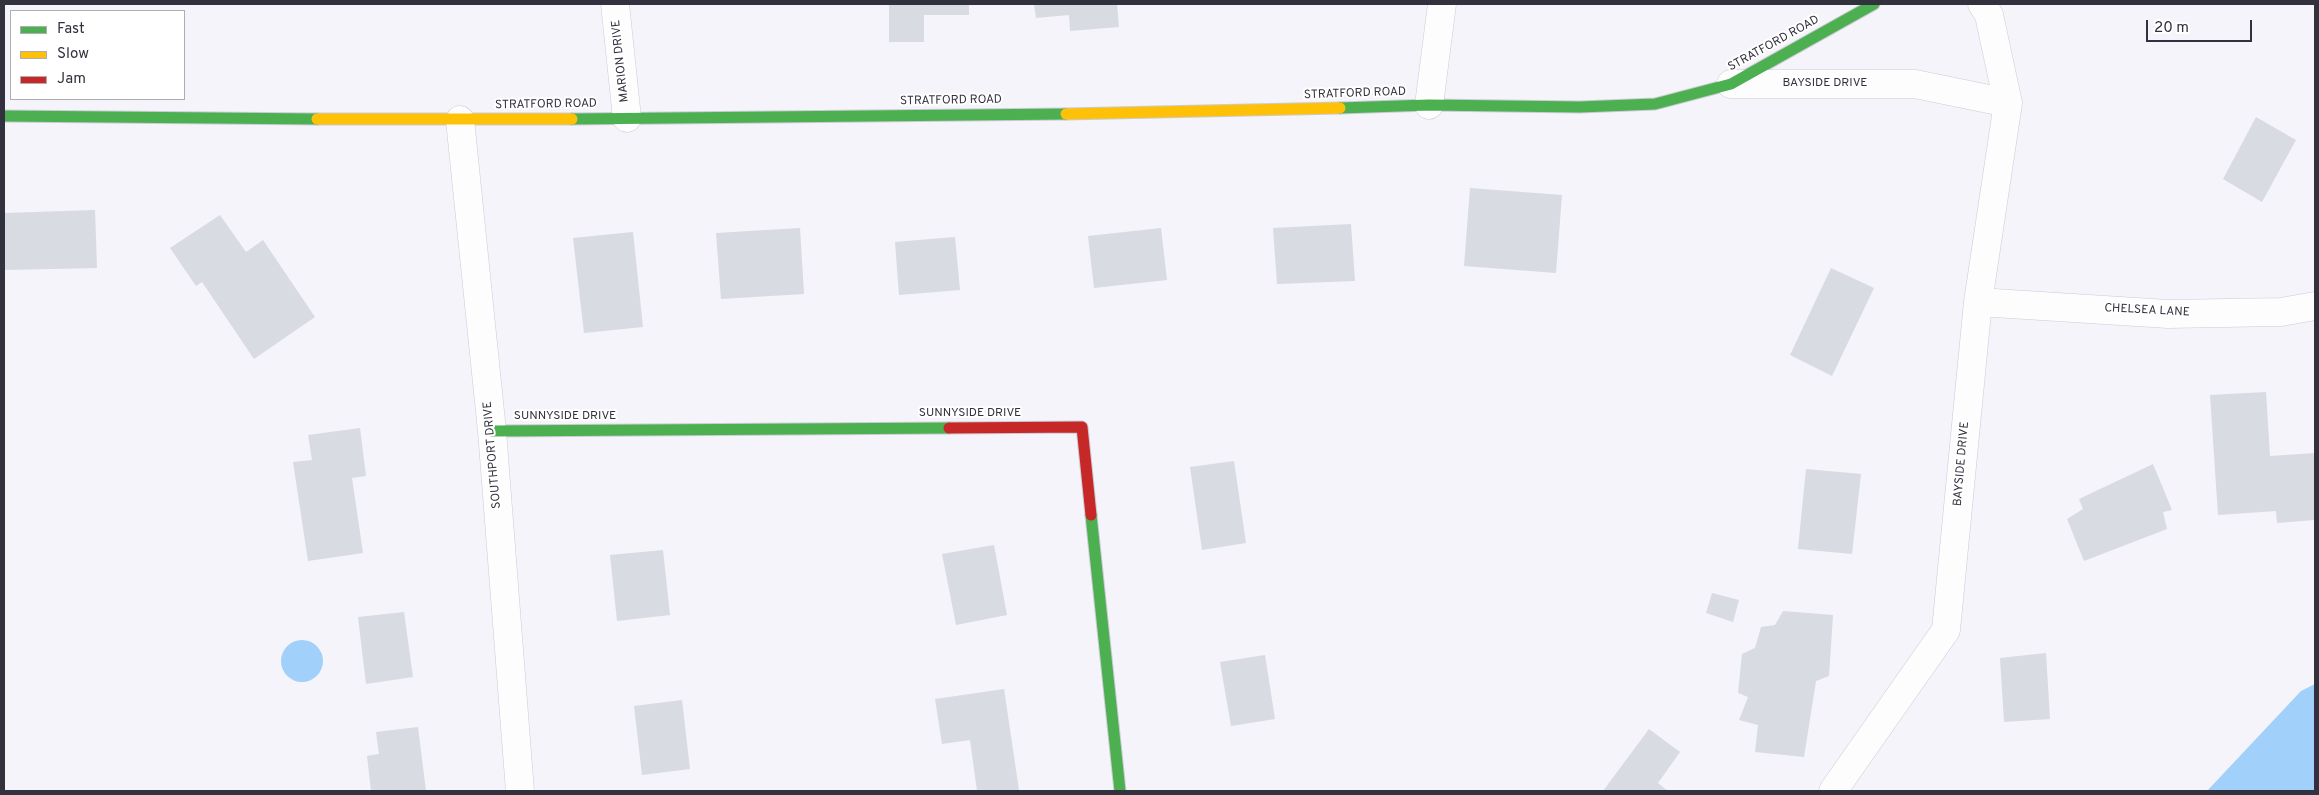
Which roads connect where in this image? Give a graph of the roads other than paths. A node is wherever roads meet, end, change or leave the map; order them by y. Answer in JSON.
{"nodes":[{"id":1,"x":615,"y":4,"type":"edge"},
{"id":2,"x":1442,"y":4,"type":"edge"},
{"id":3,"x":1874,"y":4,"type":"edge"},
{"id":4,"x":1982,"y":4,"type":"edge"},
{"id":5,"x":1731,"y":84,"type":"junction"},
{"id":6,"x":2008,"y":103,"type":"junction"},
{"id":7,"x":1429,"y":105,"type":"junction"},
{"id":8,"x":4,"y":116,"type":"edge"},
{"id":9,"x":627,"y":118,"type":"junction"},
{"id":10,"x":460,"y":120,"type":"junction"},
{"id":11,"x":1978,"y":302,"type":"junction"},
{"id":12,"x":2315,"y":306,"type":"edge"},
{"id":13,"x":492,"y":431,"type":"junction"},
{"id":14,"x":520,"y":791,"type":"edge"},
{"id":15,"x":1120,"y":791,"type":"edge"},
{"id":16,"x":1833,"y":791,"type":"edge"}],
"edges":[{"from":1,"to":9,"type":"street","name":"MARION DRIVE"},
{"from":2,"to":7,"type":"street"},
{"from":3,"to":5,"type":"main road","name":"STRATFORD ROAD"},
{"from":4,"to":6,"type":"street","name":"BAYSIDE DRIVE"},
{"from":5,"to":6,"type":"street","name":"BAYSIDE DRIVE"},
{"from":5,"to":7,"type":"main road","name":"STRATFORD ROAD"},
{"from":6,"to":11,"type":"street","name":"BAYSIDE DRIVE"},
{"from":7,"to":9,"type":"main road","name":"STRATFORD ROAD"},
{"from":8,"to":10,"type":"main road","name":"STRATFORD ROAD"},
{"from":9,"to":10,"type":"main road","name":"STRATFORD ROAD"},
{"from":10,"to":13,"type":"street","name":"SOUTHPORT DRIVE"},
{"from":11,"to":12,"type":"street","name":"CHELSEA LANE"},
{"from":11,"to":16,"type":"street","name":"BAYSIDE DRIVE"},
{"from":13,"to":14,"type":"street","name":"SOUTHPORT DRIVE"},
{"from":13,"to":15,"type":"main road","name":"SUNNYSIDE DRIVE"}]}
